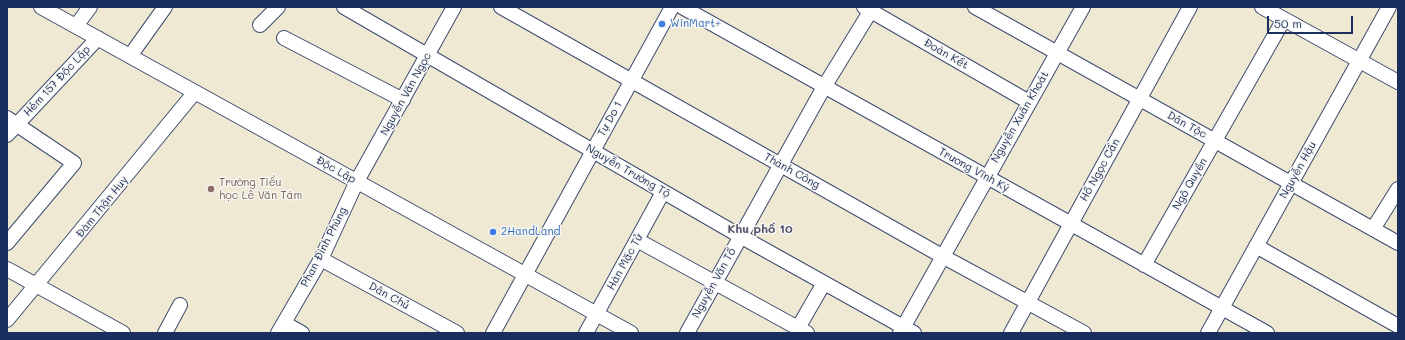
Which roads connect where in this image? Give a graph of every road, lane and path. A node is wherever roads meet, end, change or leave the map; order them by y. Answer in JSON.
{"nodes":[{"id":1,"x":41,"y":7,"type":"edge"},
{"id":2,"x":90,"y":7,"type":"edge"},
{"id":3,"x":165,"y":7,"type":"edge"},
{"id":4,"x":278,"y":7,"type":"edge"},
{"id":5,"x":344,"y":7,"type":"edge"},
{"id":6,"x":454,"y":7,"type":"edge"},
{"id":7,"x":501,"y":7,"type":"edge"},
{"id":8,"x":672,"y":7,"type":"edge"},
{"id":9,"x":682,"y":7,"type":"edge"},
{"id":10,"x":975,"y":7,"type":"edge"},
{"id":11,"x":1083,"y":7,"type":"edge"},
{"id":12,"x":1190,"y":7,"type":"edge"},
{"id":13,"x":1262,"y":7,"type":"edge"},
{"id":14,"x":1389,"y":7,"type":"edge"},
{"id":15,"x":869,"y":8,"type":"edge"},
{"id":16,"x":1284,"y":19,"type":"junction"},
{"id":17,"x":260,"y":25,"type":"dead end"},
{"id":18,"x":76,"y":26,"type":"junction"},
{"id":19,"x":98,"y":38,"type":"junction"},
{"id":20,"x":284,"y":38,"type":"dead end"},
{"id":21,"x":1057,"y":53,"type":"junction"},
{"id":22,"x":427,"y":55,"type":"junction"},
{"id":23,"x":130,"y":56,"type":"junction"},
{"id":24,"x":1360,"y":60,"type":"junction"},
{"id":25,"x":631,"y":81,"type":"junction"},
{"id":26,"x":1398,"y":82,"type":"edge"},
{"id":27,"x":824,"y":87,"type":"junction"},
{"id":28,"x":195,"y":92,"type":"junction"},
{"id":29,"x":1140,"y":99,"type":"junction"},
{"id":30,"x":402,"y":100,"type":"junction"},
{"id":31,"x":1029,"y":102,"type":"junction"},
{"id":32,"x":12,"y":121,"type":"edge"},
{"id":33,"x":7,"y":134,"type":"edge"},
{"id":34,"x":1214,"y":141,"type":"junction"},
{"id":35,"x":592,"y":151,"type":"junction"},
{"id":36,"x":780,"y":165,"type":"junction"},
{"id":37,"x":986,"y":177,"type":"junction"},
{"id":38,"x":357,"y":181,"type":"junction"},
{"id":39,"x":1291,"y":183,"type":"junction"},
{"id":40,"x":1398,"y":188,"type":"edge"},
{"id":41,"x":663,"y":192,"type":"junction"},
{"id":42,"x":1071,"y":224,"type":"junction"},
{"id":43,"x":1373,"y":230,"type":"junction"},
{"id":44,"x":740,"y":236,"type":"junction"},
{"id":45,"x":637,"y":240,"type":"junction"},
{"id":46,"x":7,"y":243,"type":"edge"},
{"id":47,"x":1398,"y":243,"type":"edge"},
{"id":48,"x":1256,"y":246,"type":"junction"},
{"id":49,"x":942,"y":256,"type":"junction"},
{"id":50,"x":321,"y":259,"type":"junction"},
{"id":51,"x":1144,"y":265,"type":"junction"},
{"id":52,"x":7,"y":269,"type":"edge"},
{"id":53,"x":524,"y":274,"type":"junction"},
{"id":54,"x":714,"y":282,"type":"junction"},
{"id":55,"x":824,"y":283,"type":"junction"},
{"id":56,"x":38,"y":285,"type":"junction"},
{"id":57,"x":1027,"y":302,"type":"junction"},
{"id":58,"x":180,"y":305,"type":"dead end"},
{"id":59,"x":1222,"y":308,"type":"junction"},
{"id":60,"x":597,"y":314,"type":"junction"},
{"id":61,"x":7,"y":320,"type":"edge"},
{"id":62,"x":1398,"y":326,"type":"edge"},
{"id":63,"x":281,"y":328,"type":"edge"},
{"id":64,"x":803,"y":331,"type":"edge"},
{"id":65,"x":906,"y":331,"type":"edge"},
{"id":66,"x":124,"y":333,"type":"edge"},
{"id":67,"x":165,"y":333,"type":"edge"},
{"id":68,"x":302,"y":333,"type":"edge"},
{"id":69,"x":457,"y":333,"type":"edge"},
{"id":70,"x":493,"y":333,"type":"edge"},
{"id":71,"x":586,"y":333,"type":"edge"},
{"id":72,"x":631,"y":333,"type":"edge"},
{"id":73,"x":686,"y":333,"type":"edge"},
{"id":74,"x":1011,"y":333,"type":"edge"},
{"id":75,"x":1084,"y":333,"type":"edge"},
{"id":76,"x":1208,"y":333,"type":"edge"},
{"id":77,"x":1267,"y":333,"type":"edge"}],
"edges":[{"from":1,"to":18,"type":"street","name":"Độc Lập"},
{"from":2,"to":18,"type":"street"},
{"from":3,"to":23,"type":"street"},
{"from":4,"to":17,"type":"street"},
{"from":5,"to":22,"type":"street","name":"Nguyễn Trường Tộ"},
{"from":6,"to":22,"type":"street","name":"Nguyễn Văn Ngọc"},
{"from":7,"to":25,"type":"street","name":"Thành Công"},
{"from":8,"to":25,"type":"street","name":"Tự Do 1"},
{"from":9,"to":27,"type":"street","name":"Trương Vĩnh Ký"},
{"from":10,"to":21,"type":"street","name":"Dân Tộc"},
{"from":11,"to":21,"type":"street","name":"Nguyễn Xuân Khoát"},
{"from":12,"to":29,"type":"street","name":"Hồ Ngọc Cẩn"},
{"from":13,"to":16,"type":"street"},
{"from":14,"to":24,"type":"street","name":"Nguyễn Hậu"},
{"from":15,"to":27,"type":"street","name":"Nguyễn Văn Tố"},
{"from":15,"to":31,"type":"street","name":"Đoàn Kết"},
{"from":16,"to":24,"type":"street"},
{"from":16,"to":34,"type":"street","name":"Ngô Quyền"},
{"from":18,"to":19,"type":"street","name":"Độc Lập"},
{"from":19,"to":23,"type":"street","name":"Độc Lập"},
{"from":19,"to":32,"type":"street","name":"Hẻm 157 Độc Lập"},
{"from":20,"to":30,"type":"street"},
{"from":21,"to":29,"type":"street","name":"Dân Tộc"},
{"from":21,"to":31,"type":"street","name":"Nguyễn Xuân Khoát"},
{"from":22,"to":30,"type":"street","name":"Nguyễn Văn Ngọc"},
{"from":22,"to":35,"type":"street","name":"Nguyễn Trường Tộ"},
{"from":23,"to":28,"type":"street","name":"Độc Lập"},
{"from":24,"to":26,"type":"street"},
{"from":24,"to":39,"type":"street","name":"Nguyễn Hậu"},
{"from":25,"to":35,"type":"street","name":"Tự Do 1"},
{"from":25,"to":36,"type":"street","name":"Thành Công"},
{"from":27,"to":36,"type":"street","name":"Nguyễn Văn Tố"},
{"from":27,"to":37,"type":"street","name":"Trương Vĩnh Ký"},
{"from":28,"to":38,"type":"street","name":"Độc Lập"},
{"from":28,"to":56,"type":"street","name":"Đàm Thận Huy"},
{"from":29,"to":34,"type":"street","name":"Dân Tộc"},
{"from":29,"to":42,"type":"street","name":"Hồ Ngọc Cẩn"},
{"from":30,"to":38,"type":"street","name":"Nguyễn Văn Ngọc"},
{"from":31,"to":37,"type":"street","name":"Nguyễn Xuân Khoát"},
{"from":32,"to":33,"type":"street","name":"Hẻm 157 Độc Lập"},
{"from":32,"to":46,"type":"street"},
{"from":34,"to":39,"type":"street","name":"Dân Tộc"},
{"from":34,"to":51,"type":"street","name":"Ngô Quyền"},
{"from":35,"to":41,"type":"street","name":"Nguyễn Trường Tộ"},
{"from":35,"to":53,"type":"street","name":"Tự Do 1"},
{"from":36,"to":44,"type":"street","name":"Nguyễn Văn Tố"},
{"from":36,"to":49,"type":"street","name":"Thành Công"},
{"from":37,"to":42,"type":"street","name":"Trương Vĩnh Ký"},
{"from":37,"to":49,"type":"street","name":"Nguyễn Xuân Khoát"},
{"from":38,"to":50,"type":"street","name":"Phan Đình Phùng"},
{"from":38,"to":53,"type":"street","name":"Độc Lập"},
{"from":39,"to":43,"type":"street","name":"Dân Tộc"},
{"from":39,"to":48,"type":"street","name":"Nguyễn Hậu"},
{"from":40,"to":43,"type":"street"},
{"from":41,"to":44,"type":"street","name":"Nguyễn Trường Tộ"},
{"from":41,"to":45,"type":"street","name":"Hàn Mặc Tử"},
{"from":42,"to":51,"type":"street","name":"Trương Vĩnh Ký"},
{"from":42,"to":57,"type":"street","name":"Hồ Ngọc Cẩn"},
{"from":43,"to":47,"type":"street","name":"Dân Tộc"},
{"from":44,"to":54,"type":"street","name":"Nguyễn Văn Tố"},
{"from":44,"to":55,"type":"street","name":"Nguyễn Trường Tộ"},
{"from":45,"to":54,"type":"street"},
{"from":45,"to":60,"type":"street","name":"Hàn Mặc Tử"},
{"from":48,"to":59,"type":"street","name":"Nguyễn Hậu"},
{"from":48,"to":62,"type":"street"},
{"from":49,"to":57,"type":"street","name":"Thành Công"},
{"from":49,"to":65,"type":"street","name":"Nguyễn Xuân Khoát"},
{"from":50,"to":63,"type":"street","name":"Phan Đình Phùng"},
{"from":50,"to":69,"type":"street","name":"Dân Chủ"},
{"from":51,"to":59,"type":"street","name":"Trương Vĩnh Ký"},
{"from":52,"to":56,"type":"street"},
{"from":53,"to":60,"type":"street","name":"Độc Lập"},
{"from":53,"to":70,"type":"street","name":"Tự Do 1"},
{"from":54,"to":64,"type":"street"},
{"from":54,"to":73,"type":"street","name":"Nguyễn Văn Tố"},
{"from":55,"to":64,"type":"street"},
{"from":55,"to":65,"type":"street","name":"Nguyễn Trường Tộ"},
{"from":56,"to":61,"type":"street","name":"Đàm Thận Huy"},
{"from":56,"to":66,"type":"street"},
{"from":57,"to":74,"type":"street","name":"Hồ Ngọc Cẩn"},
{"from":57,"to":75,"type":"street","name":"Thành Công"},
{"from":58,"to":67,"type":"street"},
{"from":59,"to":76,"type":"street","name":"Nguyễn Hậu"},
{"from":59,"to":77,"type":"street","name":"Trương Vĩnh Ký"},
{"from":60,"to":71,"type":"street","name":"Hàn Mặc Tử"},
{"from":60,"to":72,"type":"street","name":"Độc Lập"},
{"from":63,"to":68,"type":"street"}]}
